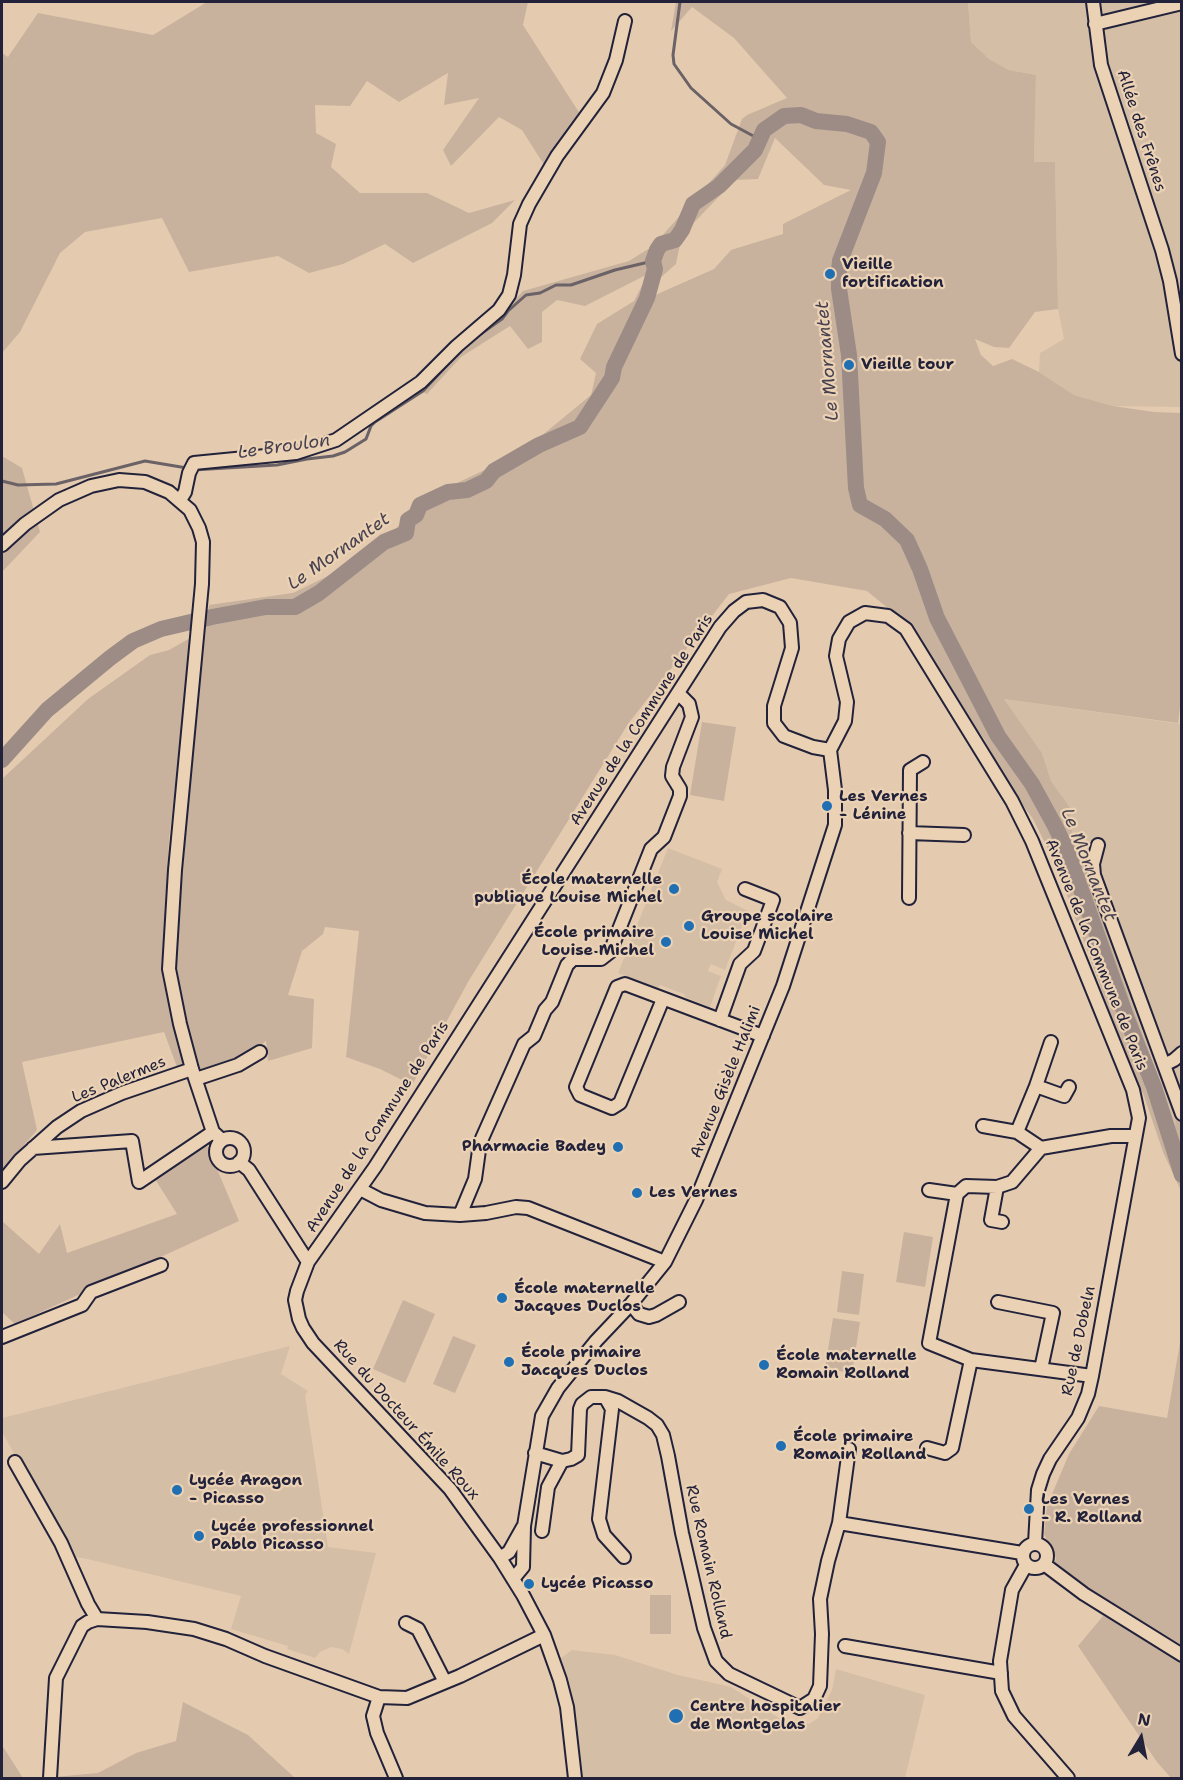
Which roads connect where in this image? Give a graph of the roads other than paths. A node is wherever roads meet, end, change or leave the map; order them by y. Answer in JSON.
{"nodes":[{"id":1,"x":1093,"y":2,"type":"edge"},
{"id":2,"x":1182,"y":3,"type":"edge"},
{"id":3,"x":625,"y":21,"type":"dead end"},
{"id":4,"x":1095,"y":24,"type":"junction"},
{"id":5,"x":1182,"y":354,"type":"edge"},
{"id":6,"x":180,"y":500,"type":"junction"},
{"id":7,"x":2,"y":545,"type":"edge"},
{"id":8,"x":678,"y":693,"type":"junction"},
{"id":9,"x":830,"y":750,"type":"junction"},
{"id":10,"x":923,"y":762,"type":"dead end"},
{"id":11,"x":909,"y":833,"type":"junction"},
{"id":12,"x":964,"y":835,"type":"dead end"},
{"id":13,"x":1098,"y":845,"type":"dead end"},
{"id":14,"x":746,"y":889,"type":"dead end"},
{"id":15,"x":909,"y":898,"type":"dead end"},
{"id":16,"x":663,"y":999,"type":"junction"},
{"id":17,"x":720,"y":1020,"type":"junction"},
{"id":18,"x":763,"y":1036,"type":"junction"},
{"id":19,"x":1051,"y":1042,"type":"dead end"},
{"id":20,"x":260,"y":1052,"type":"dead end"},
{"id":21,"x":1182,"y":1053,"type":"edge"},
{"id":22,"x":1164,"y":1065,"type":"junction"},
{"id":23,"x":194,"y":1074,"type":"junction"},
{"id":24,"x":1036,"y":1086,"type":"junction"},
{"id":25,"x":1069,"y":1087,"type":"dead end"},
{"id":26,"x":1182,"y":1114,"type":"edge"},
{"id":27,"x":983,"y":1126,"type":"dead end"},
{"id":28,"x":1017,"y":1132,"type":"junction"},
{"id":29,"x":218,"y":1136,"type":"junction"},
{"id":30,"x":1135,"y":1136,"type":"junction"},
{"id":31,"x":33,"y":1148,"type":"junction"},
{"id":32,"x":1041,"y":1148,"type":"junction"},
{"id":33,"x":239,"y":1162,"type":"junction"},
{"id":34,"x":2,"y":1182,"type":"edge"},
{"id":35,"x":998,"y":1187,"type":"junction"},
{"id":36,"x":360,"y":1190,"type":"junction"},
{"id":37,"x":929,"y":1190,"type":"dead end"},
{"id":38,"x":957,"y":1194,"type":"junction"},
{"id":39,"x":459,"y":1215,"type":"junction"},
{"id":40,"x":1002,"y":1222,"type":"dead end"},
{"id":41,"x":308,"y":1262,"type":"junction"},
{"id":42,"x":665,"y":1262,"type":"junction"},
{"id":43,"x":161,"y":1266,"type":"dead end"},
{"id":44,"x":679,"y":1302,"type":"dead end"},
{"id":45,"x":998,"y":1302,"type":"dead end"},
{"id":46,"x":631,"y":1304,"type":"junction"},
{"id":47,"x":2,"y":1337,"type":"edge"},
{"id":48,"x":971,"y":1360,"type":"junction"},
{"id":49,"x":1041,"y":1369,"type":"junction"},
{"id":50,"x":1092,"y":1376,"type":"junction"},
{"id":51,"x":604,"y":1397,"type":"junction"},
{"id":52,"x":927,"y":1448,"type":"dead end"},
{"id":53,"x":849,"y":1449,"type":"dead end"},
{"id":54,"x":535,"y":1453,"type":"junction"},
{"id":55,"x":562,"y":1461,"type":"junction"},
{"id":56,"x":15,"y":1462,"type":"dead end"},
{"id":57,"x":839,"y":1523,"type":"junction"},
{"id":58,"x":524,"y":1526,"type":"junction"},
{"id":59,"x":542,"y":1531,"type":"dead end"},
{"id":60,"x":1035,"y":1543,"type":"junction"},
{"id":61,"x":505,"y":1555,"type":"junction"},
{"id":62,"x":524,"y":1556,"type":"junction"},
{"id":63,"x":624,"y":1557,"type":"dead end"},
{"id":64,"x":1024,"y":1559,"type":"junction"},
{"id":65,"x":1044,"y":1564,"type":"junction"},
{"id":66,"x":513,"y":1579,"type":"junction"},
{"id":67,"x":97,"y":1619,"type":"junction"},
{"id":68,"x":406,"y":1623,"type":"dead end"},
{"id":69,"x":544,"y":1635,"type":"junction"},
{"id":70,"x":845,"y":1646,"type":"dead end"},
{"id":71,"x":1182,"y":1655,"type":"edge"},
{"id":72,"x":1001,"y":1673,"type":"junction"},
{"id":73,"x":445,"y":1682,"type":"junction"},
{"id":74,"x":379,"y":1696,"type":"junction"},
{"id":75,"x":50,"y":1779,"type":"edge"},
{"id":76,"x":396,"y":1779,"type":"edge"},
{"id":77,"x":575,"y":1779,"type":"edge"},
{"id":78,"x":1068,"y":1779,"type":"edge"}],
"edges":[{"from":1,"to":4,"type":"street","name":"Allée des Frênes"},
{"from":2,"to":4,"type":"street"},
{"from":3,"to":6,"type":"street"},
{"from":4,"to":5,"type":"street","name":"Allée des Frênes"},
{"from":6,"to":7,"type":"street"},
{"from":6,"to":23,"type":"street"},
{"from":8,"to":9,"type":"street","name":"Avenue de la Commune de Paris"},
{"from":8,"to":36,"type":"street","name":"Avenue de la Commune de Paris"},
{"from":8,"to":39,"type":"street"},
{"from":9,"to":18,"type":"street","name":"Avenue Gisèle Halimi"},
{"from":9,"to":30,"type":"street","name":"Avenue de la Commune de Paris"},
{"from":10,"to":11,"type":"street"},
{"from":11,"to":12,"type":"street"},
{"from":11,"to":15,"type":"street"},
{"from":13,"to":22,"type":"street"},
{"from":14,"to":17,"type":"street"},
{"from":16,"to":16,"type":"street"},
{"from":16,"to":17,"type":"street"},
{"from":17,"to":18,"type":"street"},
{"from":18,"to":42,"type":"street","name":"Avenue Gisèle Halimi"},
{"from":19,"to":24,"type":"street"},
{"from":20,"to":23,"type":"street","name":"Les Palermes"},
{"from":21,"to":22,"type":"street"},
{"from":22,"to":26,"type":"street"},
{"from":23,"to":29,"type":"street"},
{"from":23,"to":31,"type":"street","name":"Les Palermes"},
{"from":24,"to":25,"type":"street"},
{"from":24,"to":28,"type":"street"},
{"from":27,"to":28,"type":"street"},
{"from":28,"to":32,"type":"street"},
{"from":29,"to":31,"type":"street"},
{"from":29,"to":33,"type":"street"},
{"from":29,"to":33,"type":"street"},
{"from":30,"to":32,"type":"street"},
{"from":30,"to":50,"type":"street","name":"Rue de Dobeln"},
{"from":31,"to":34,"type":"street","name":"Les Palermes"},
{"from":32,"to":35,"type":"street"},
{"from":33,"to":41,"type":"street"},
{"from":35,"to":38,"type":"street"},
{"from":35,"to":40,"type":"street"},
{"from":36,"to":39,"type":"street"},
{"from":36,"to":41,"type":"street","name":"Avenue de la Commune de Paris"},
{"from":37,"to":38,"type":"street"},
{"from":38,"to":48,"type":"street"},
{"from":39,"to":42,"type":"street"},
{"from":41,"to":61,"type":"street","name":"Rue du Docteur Émile Roux"},
{"from":42,"to":46,"type":"street","name":"Avenue Gisèle Halimi"},
{"from":43,"to":47,"type":"street"},
{"from":44,"to":46,"type":"street"},
{"from":45,"to":49,"type":"street"},
{"from":46,"to":54,"type":"street","name":"Avenue Gisèle Halimi"},
{"from":48,"to":49,"type":"street"},
{"from":48,"to":52,"type":"street"},
{"from":49,"to":50,"type":"street"},
{"from":50,"to":60,"type":"street","name":"Rue de Dobeln"},
{"from":51,"to":55,"type":"street"},
{"from":51,"to":57,"type":"street","name":"Rue Romain Rolland"},
{"from":51,"to":63,"type":"street"},
{"from":53,"to":57,"type":"street"},
{"from":54,"to":55,"type":"street"},
{"from":54,"to":58,"type":"street","name":"Avenue Gisèle Halimi"},
{"from":55,"to":59,"type":"street"},
{"from":56,"to":67,"type":"street"},
{"from":57,"to":64,"type":"street"},
{"from":58,"to":61,"type":"street","name":"Avenue Gisèle Halimi"},
{"from":58,"to":62,"type":"street","name":"Avenue Gisèle Halimi"},
{"from":60,"to":64,"type":"street"},
{"from":60,"to":65,"type":"street"},
{"from":61,"to":62,"type":"street"},
{"from":61,"to":66,"type":"street","name":"Rue du Docteur Émile Roux"},
{"from":62,"to":66,"type":"street","name":"Avenue Gisèle Halimi"},
{"from":64,"to":65,"type":"street"},
{"from":64,"to":72,"type":"street"},
{"from":65,"to":71,"type":"street"},
{"from":66,"to":69,"type":"street","name":"Rue du Docteur Émile Roux"},
{"from":67,"to":74,"type":"street"},
{"from":67,"to":75,"type":"street"},
{"from":68,"to":73,"type":"street"},
{"from":69,"to":73,"type":"street"},
{"from":69,"to":77,"type":"street","name":"Rue du Docteur Émile Roux"},
{"from":70,"to":72,"type":"street"},
{"from":72,"to":78,"type":"street"},
{"from":73,"to":74,"type":"street"},
{"from":74,"to":76,"type":"street"}]}
